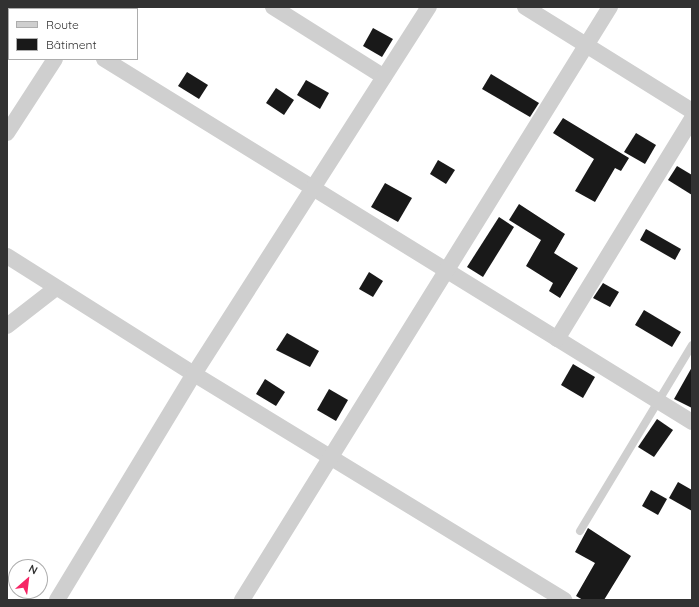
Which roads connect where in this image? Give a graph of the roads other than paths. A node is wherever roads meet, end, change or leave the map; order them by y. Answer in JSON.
{"nodes":[{"id":1,"x":273,"y":7,"type":"edge"},
{"id":2,"x":429,"y":7,"type":"edge"},
{"id":3,"x":525,"y":7,"type":"edge"},
{"id":4,"x":610,"y":7,"type":"edge"},
{"id":5,"x":586,"y":47,"type":"junction"},
{"id":6,"x":53,"y":60,"type":"edge"},
{"id":7,"x":106,"y":60,"type":"edge"},
{"id":8,"x":384,"y":77,"type":"junction"},
{"id":9,"x":692,"y":111,"type":"edge"},
{"id":10,"x":692,"y":120,"type":"edge"},
{"id":11,"x":7,"y":133,"type":"edge"},
{"id":12,"x":312,"y":189,"type":"junction"},
{"id":13,"x":7,"y":256,"type":"edge"},
{"id":14,"x":446,"y":271,"type":"junction"},
{"id":15,"x":56,"y":288,"type":"junction"},
{"id":16,"x":7,"y":326,"type":"edge"},
{"id":17,"x":557,"y":339,"type":"junction"},
{"id":18,"x":692,"y":345,"type":"edge"},
{"id":19,"x":194,"y":374,"type":"junction"},
{"id":20,"x":658,"y":401,"type":"junction"},
{"id":21,"x":692,"y":422,"type":"edge"},
{"id":22,"x":330,"y":458,"type":"junction"},
{"id":23,"x":580,"y":531,"type":"dead end"},
{"id":24,"x":57,"y":600,"type":"edge"},
{"id":25,"x":242,"y":600,"type":"edge"},
{"id":26,"x":564,"y":600,"type":"edge"}],
"edges":[{"from":1,"to":8,"type":"street"},
{"from":2,"to":8,"type":"street"},
{"from":3,"to":5,"type":"street"},
{"from":4,"to":5,"type":"street"},
{"from":5,"to":9,"type":"street"},
{"from":5,"to":14,"type":"street"},
{"from":6,"to":11,"type":"street"},
{"from":7,"to":12,"type":"street"},
{"from":8,"to":12,"type":"street"},
{"from":10,"to":17,"type":"street"},
{"from":12,"to":14,"type":"street"},
{"from":12,"to":19,"type":"street"},
{"from":13,"to":15,"type":"street"},
{"from":14,"to":17,"type":"street"},
{"from":14,"to":22,"type":"street"},
{"from":15,"to":16,"type":"street"},
{"from":15,"to":19,"type":"street"},
{"from":17,"to":20,"type":"street"},
{"from":18,"to":20,"type":"lane"},
{"from":19,"to":22,"type":"street"},
{"from":19,"to":24,"type":"street"},
{"from":20,"to":21,"type":"street"},
{"from":20,"to":23,"type":"lane"},
{"from":22,"to":25,"type":"street"},
{"from":22,"to":26,"type":"street"}]}
